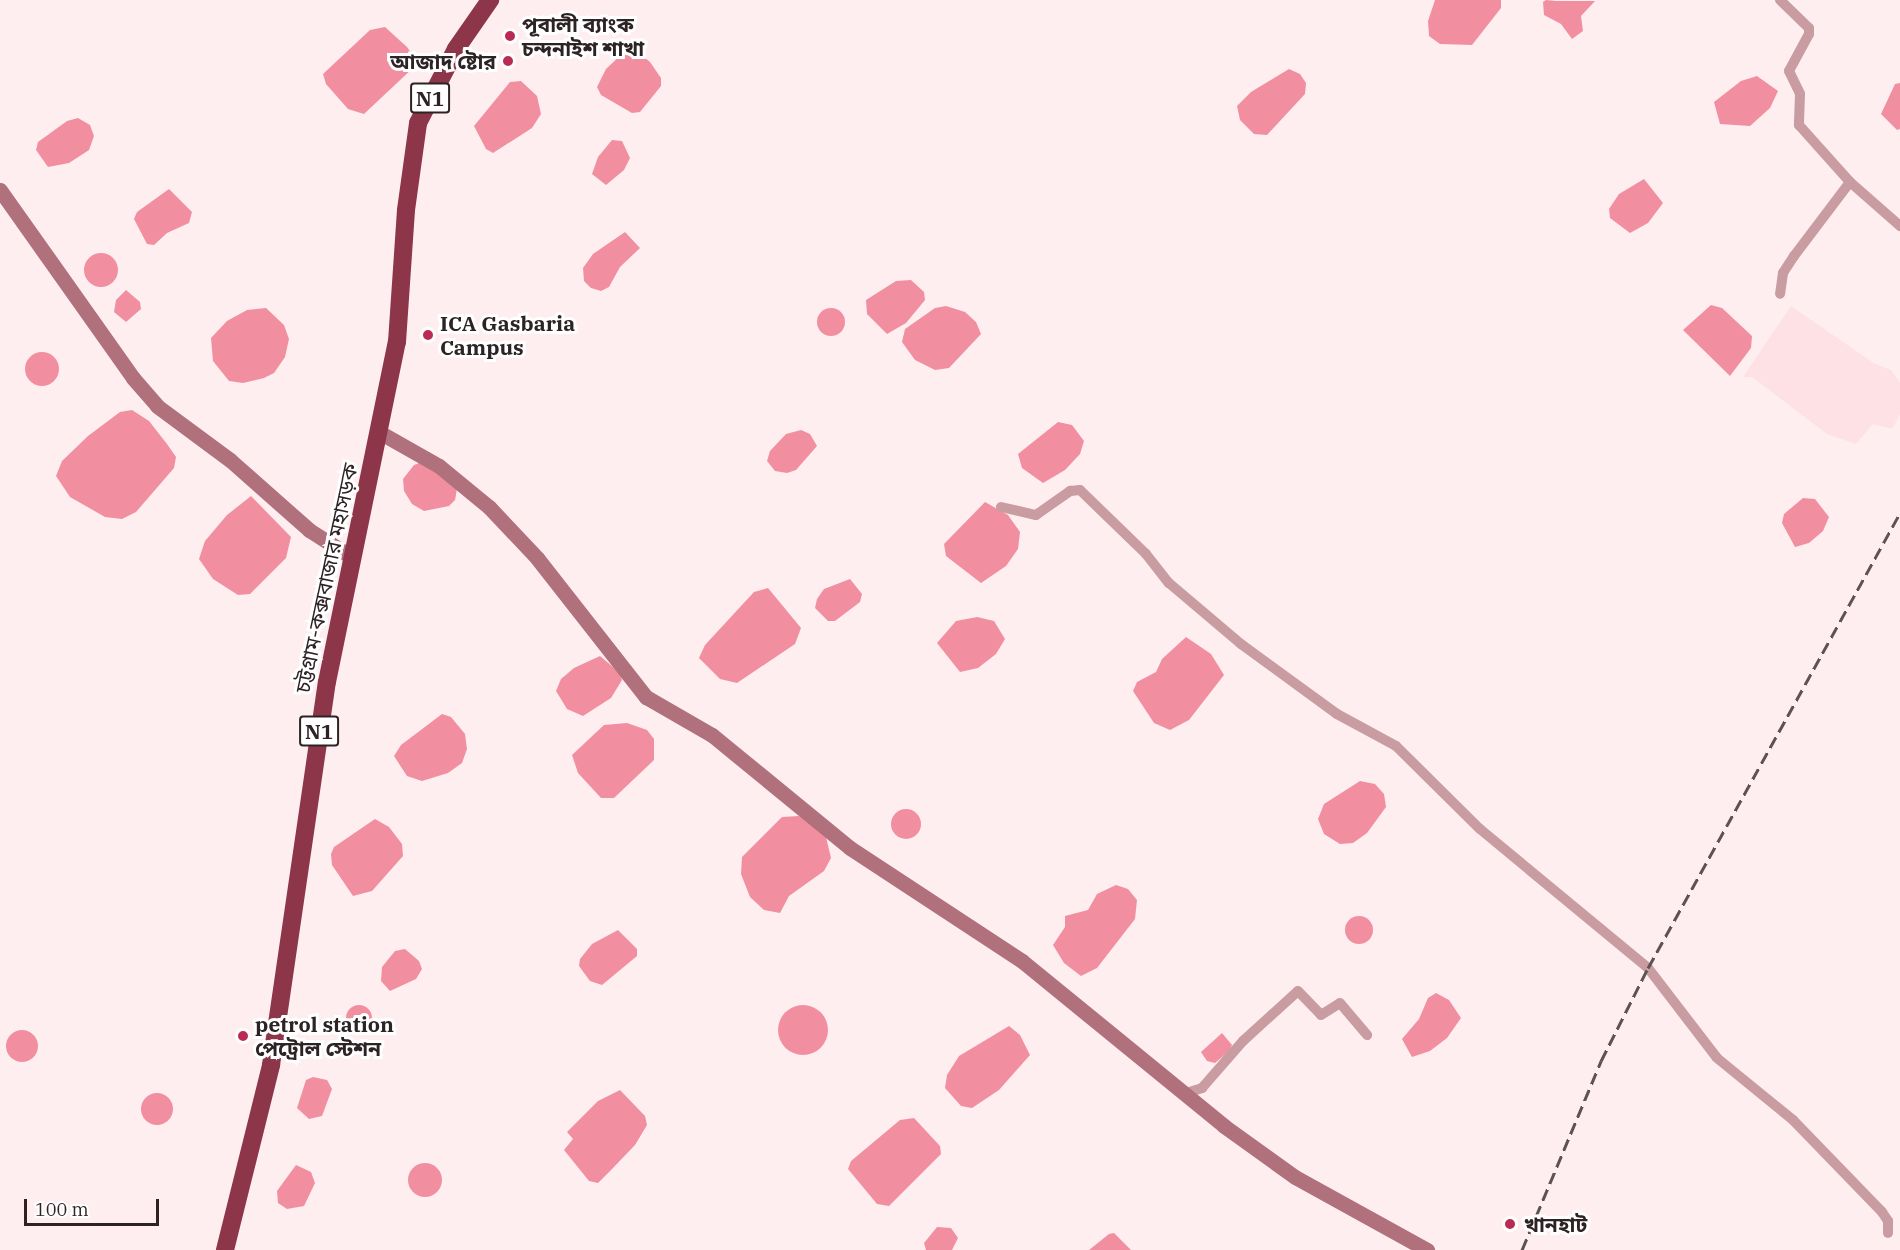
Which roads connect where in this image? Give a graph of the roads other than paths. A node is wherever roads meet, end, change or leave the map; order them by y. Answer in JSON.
{"nodes":[{"id":1,"x":490,"y":0,"type":"edge"},
{"id":2,"x":1780,"y":0,"type":"edge"},
{"id":3,"x":1850,"y":182,"type":"junction"},
{"id":4,"x":0,"y":190,"type":"edge"},
{"id":5,"x":1900,"y":226,"type":"edge"},
{"id":6,"x":1780,"y":294,"type":"dead end"},
{"id":7,"x":379,"y":432,"type":"junction"},
{"id":8,"x":1001,"y":507,"type":"dead end"},
{"id":9,"x":353,"y":558,"type":"junction"},
{"id":10,"x":1367,"y":1035,"type":"dead end"},
{"id":11,"x":1186,"y":1093,"type":"junction"},
{"id":12,"x":1887,"y":1233,"type":"dead end"},
{"id":13,"x":225,"y":1250,"type":"edge"},
{"id":14,"x":1427,"y":1250,"type":"edge"}],
"edges":[{"from":1,"to":7,"type":"highway","name":"চট্টগ্রাম-কক্সবাজার মহাসড়ক","number":"N1"},
{"from":2,"to":3,"type":"street"},
{"from":3,"to":5,"type":"street"},
{"from":3,"to":6,"type":"street"},
{"from":4,"to":9,"type":"street"},
{"from":7,"to":9,"type":"highway","name":"চট্টগ্রাম-কক্সবাজার মহাসড়ক","number":"N1"},
{"from":7,"to":11,"type":"street"},
{"from":8,"to":12,"type":"street"},
{"from":9,"to":13,"type":"highway","name":"চট্টগ্রাম-কক্সবাজার মহাসড়ক","number":"N1"},
{"from":10,"to":11,"type":"street"},
{"from":11,"to":14,"type":"street"}]}
